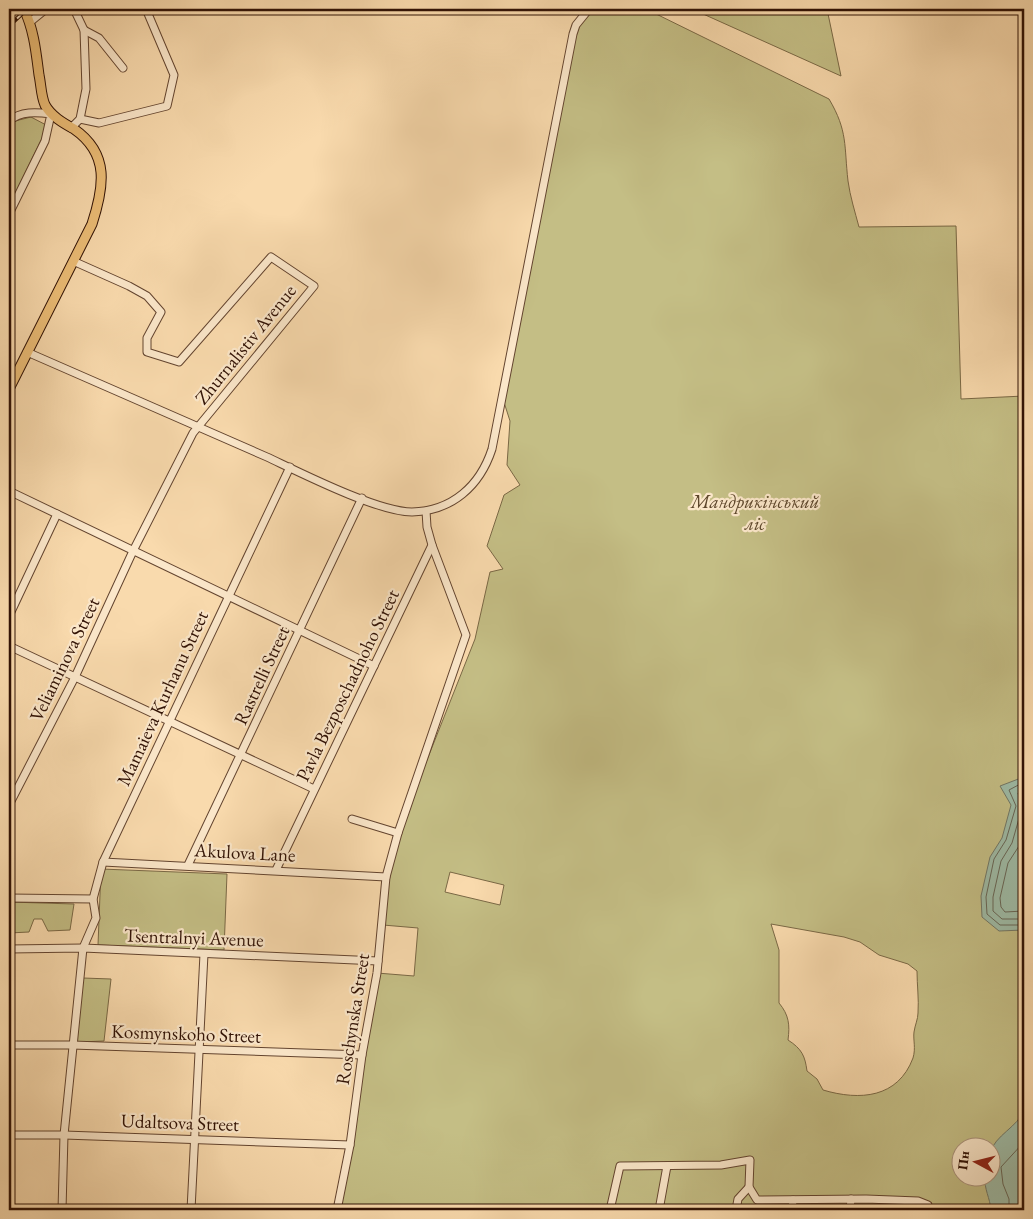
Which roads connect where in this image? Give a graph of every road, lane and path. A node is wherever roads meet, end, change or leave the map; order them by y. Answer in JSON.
{"nodes":[{"id":1,"x":24,"y":9,"type":"edge"},
{"id":2,"x":46,"y":9,"type":"edge"},
{"id":3,"x":74,"y":9,"type":"edge"},
{"id":4,"x":146,"y":9,"type":"edge"},
{"id":5,"x":589,"y":9,"type":"edge"},
{"id":6,"x":30,"y":22,"type":"junction"},
{"id":7,"x":84,"y":30,"type":"junction"},
{"id":8,"x":123,"y":68,"type":"dead end"},
{"id":9,"x":51,"y":114,"type":"junction"},
{"id":10,"x":80,"y":119,"type":"junction"},
{"id":11,"x":9,"y":121,"type":"edge"},
{"id":12,"x":71,"y":128,"type":"junction"},
{"id":13,"x":9,"y":214,"type":"edge"},
{"id":14,"x":73,"y":261,"type":"junction"},
{"id":15,"x":27,"y":352,"type":"junction"},
{"id":16,"x":9,"y":389,"type":"edge"},
{"id":17,"x":198,"y":426,"type":"junction"},
{"id":18,"x":290,"y":467,"type":"junction"},
{"id":19,"x":9,"y":491,"type":"edge"},
{"id":20,"x":362,"y":498,"type":"junction"},
{"id":21,"x":426,"y":511,"type":"junction"},
{"id":22,"x":57,"y":514,"type":"junction"},
{"id":23,"x":432,"y":545,"type":"junction"},
{"id":24,"x":134,"y":551,"type":"junction"},
{"id":25,"x":229,"y":595,"type":"junction"},
{"id":26,"x":9,"y":616,"type":"edge"},
{"id":27,"x":301,"y":629,"type":"junction"},
{"id":28,"x":9,"y":646,"type":"edge"},
{"id":29,"x":374,"y":666,"type":"junction"},
{"id":30,"x":75,"y":677,"type":"junction"},
{"id":31,"x":169,"y":720,"type":"junction"},
{"id":32,"x":242,"y":754,"type":"junction"},
{"id":33,"x":314,"y":789,"type":"junction"},
{"id":34,"x":9,"y":805,"type":"edge"},
{"id":35,"x":352,"y":818,"type":"dead end"},
{"id":36,"x":398,"y":833,"type":"junction"},
{"id":37,"x":103,"y":862,"type":"junction"},
{"id":38,"x":188,"y":865,"type":"junction"},
{"id":39,"x":276,"y":870,"type":"junction"},
{"id":40,"x":386,"y":877,"type":"junction"},
{"id":41,"x":9,"y":898,"type":"edge"},
{"id":42,"x":93,"y":899,"type":"junction"},
{"id":43,"x":83,"y":948,"type":"junction"},
{"id":44,"x":9,"y":949,"type":"edge"},
{"id":45,"x":204,"y":954,"type":"junction"},
{"id":46,"x":378,"y":961,"type":"junction"},
{"id":47,"x":9,"y":1045,"type":"edge"},
{"id":48,"x":72,"y":1045,"type":"junction"},
{"id":49,"x":199,"y":1051,"type":"junction"},
{"id":50,"x":362,"y":1054,"type":"junction"},
{"id":51,"x":9,"y":1135,"type":"edge"},
{"id":52,"x":64,"y":1135,"type":"junction"},
{"id":53,"x":195,"y":1139,"type":"junction"},
{"id":54,"x":350,"y":1146,"type":"junction"},
{"id":55,"x":667,"y":1166,"type":"junction"},
{"id":56,"x":749,"y":1187,"type":"junction"},
{"id":57,"x":851,"y":1199,"type":"junction"},
{"id":58,"x":793,"y":1200,"type":"junction"},
{"id":59,"x":62,"y":1210,"type":"edge"},
{"id":60,"x":191,"y":1210,"type":"edge"},
{"id":61,"x":337,"y":1210,"type":"edge"},
{"id":62,"x":610,"y":1210,"type":"edge"},
{"id":63,"x":659,"y":1210,"type":"edge"},
{"id":64,"x":736,"y":1210,"type":"edge"},
{"id":65,"x":792,"y":1210,"type":"edge"},
{"id":66,"x":850,"y":1210,"type":"edge"},
{"id":67,"x":927,"y":1210,"type":"edge"}],
"edges":[{"from":1,"to":6,"type":"main road"},
{"from":2,"to":6,"type":"street"},
{"from":3,"to":7,"type":"street"},
{"from":4,"to":10,"type":"street"},
{"from":5,"to":21,"type":"street"},
{"from":6,"to":9,"type":"main road"},
{"from":7,"to":8,"type":"street"},
{"from":7,"to":10,"type":"street"},
{"from":9,"to":11,"type":"street"},
{"from":9,"to":12,"type":"main road"},
{"from":9,"to":13,"type":"street"},
{"from":10,"to":12,"type":"street"},
{"from":12,"to":14,"type":"main road"},
{"from":14,"to":15,"type":"main road"},
{"from":14,"to":17,"type":"street","name":"Zhurnalistiv Avenue"},
{"from":15,"to":16,"type":"main road"},
{"from":15,"to":17,"type":"street","name":"Zhurnalistiv Avenue"},
{"from":17,"to":18,"type":"street"},
{"from":17,"to":24,"type":"street","name":"Veliaminova Street"},
{"from":18,"to":20,"type":"street"},
{"from":18,"to":25,"type":"street","name":"Mamaieva Kurhanu Street"},
{"from":19,"to":22,"type":"street"},
{"from":20,"to":21,"type":"street"},
{"from":20,"to":27,"type":"street","name":"Rastrelli Street"},
{"from":21,"to":23,"type":"street"},
{"from":22,"to":24,"type":"street"},
{"from":22,"to":26,"type":"street"},
{"from":23,"to":29,"type":"street","name":"Pavla Bezposchadnoho Street"},
{"from":23,"to":36,"type":"street","name":"Roschynska Street"},
{"from":24,"to":25,"type":"street"},
{"from":24,"to":30,"type":"street","name":"Veliaminova Street"},
{"from":25,"to":27,"type":"street"},
{"from":25,"to":31,"type":"street","name":"Mamaieva Kurhanu Street"},
{"from":27,"to":29,"type":"street"},
{"from":27,"to":32,"type":"street","name":"Rastrelli Street"},
{"from":28,"to":30,"type":"street"},
{"from":29,"to":33,"type":"street","name":"Pavla Bezposchadnoho Street"},
{"from":30,"to":31,"type":"street"},
{"from":30,"to":34,"type":"street","name":"Veliaminova Street"},
{"from":31,"to":32,"type":"street"},
{"from":31,"to":37,"type":"street","name":"Mamaieva Kurhanu Street"},
{"from":32,"to":33,"type":"street"},
{"from":32,"to":38,"type":"street","name":"Rastrelli Street"},
{"from":33,"to":39,"type":"street","name":"Pavla Bezposchadnoho Street"},
{"from":35,"to":36,"type":"street"},
{"from":36,"to":40,"type":"street","name":"Roschynska Street"},
{"from":37,"to":38,"type":"street","name":"Akulova Lane"},
{"from":37,"to":42,"type":"street","name":"Mamaieva Kurhanu Street"},
{"from":38,"to":39,"type":"street","name":"Akulova Lane"},
{"from":39,"to":40,"type":"street","name":"Akulova Lane"},
{"from":40,"to":46,"type":"street","name":"Roschynska Street"},
{"from":41,"to":42,"type":"street"},
{"from":42,"to":43,"type":"street","name":"Mamaieva Kurhanu Street"},
{"from":43,"to":44,"type":"street","name":"Tsentralnyi Avenue"},
{"from":43,"to":45,"type":"street","name":"Tsentralnyi Avenue"},
{"from":43,"to":48,"type":"street","name":"Mamaieva Kurhanu Street"},
{"from":45,"to":46,"type":"street","name":"Tsentralnyi Avenue"},
{"from":45,"to":49,"type":"street"},
{"from":46,"to":50,"type":"street","name":"Roschynska Street"},
{"from":47,"to":48,"type":"street","name":"Kosmynskoho Street"},
{"from":48,"to":49,"type":"street","name":"Kosmynskoho Street"},
{"from":48,"to":52,"type":"street","name":"Mamaieva Kurhanu Street"},
{"from":49,"to":50,"type":"street","name":"Kosmynskoho Street"},
{"from":49,"to":53,"type":"street"},
{"from":50,"to":54,"type":"street","name":"Roschynska Street"},
{"from":51,"to":52,"type":"street","name":"Udaltsova Street"},
{"from":52,"to":53,"type":"street","name":"Udaltsova Street"},
{"from":52,"to":59,"type":"street","name":"Mamaieva Kurhanu Street"},
{"from":53,"to":54,"type":"street","name":"Udaltsova Street"},
{"from":53,"to":60,"type":"street"},
{"from":54,"to":61,"type":"street","name":"Roschynska Street"},
{"from":55,"to":56,"type":"street"},
{"from":55,"to":62,"type":"street"},
{"from":55,"to":63,"type":"street"},
{"from":56,"to":58,"type":"street"},
{"from":56,"to":64,"type":"street"},
{"from":57,"to":58,"type":"street"},
{"from":57,"to":66,"type":"street"},
{"from":57,"to":67,"type":"street"},
{"from":58,"to":65,"type":"street"}]}
